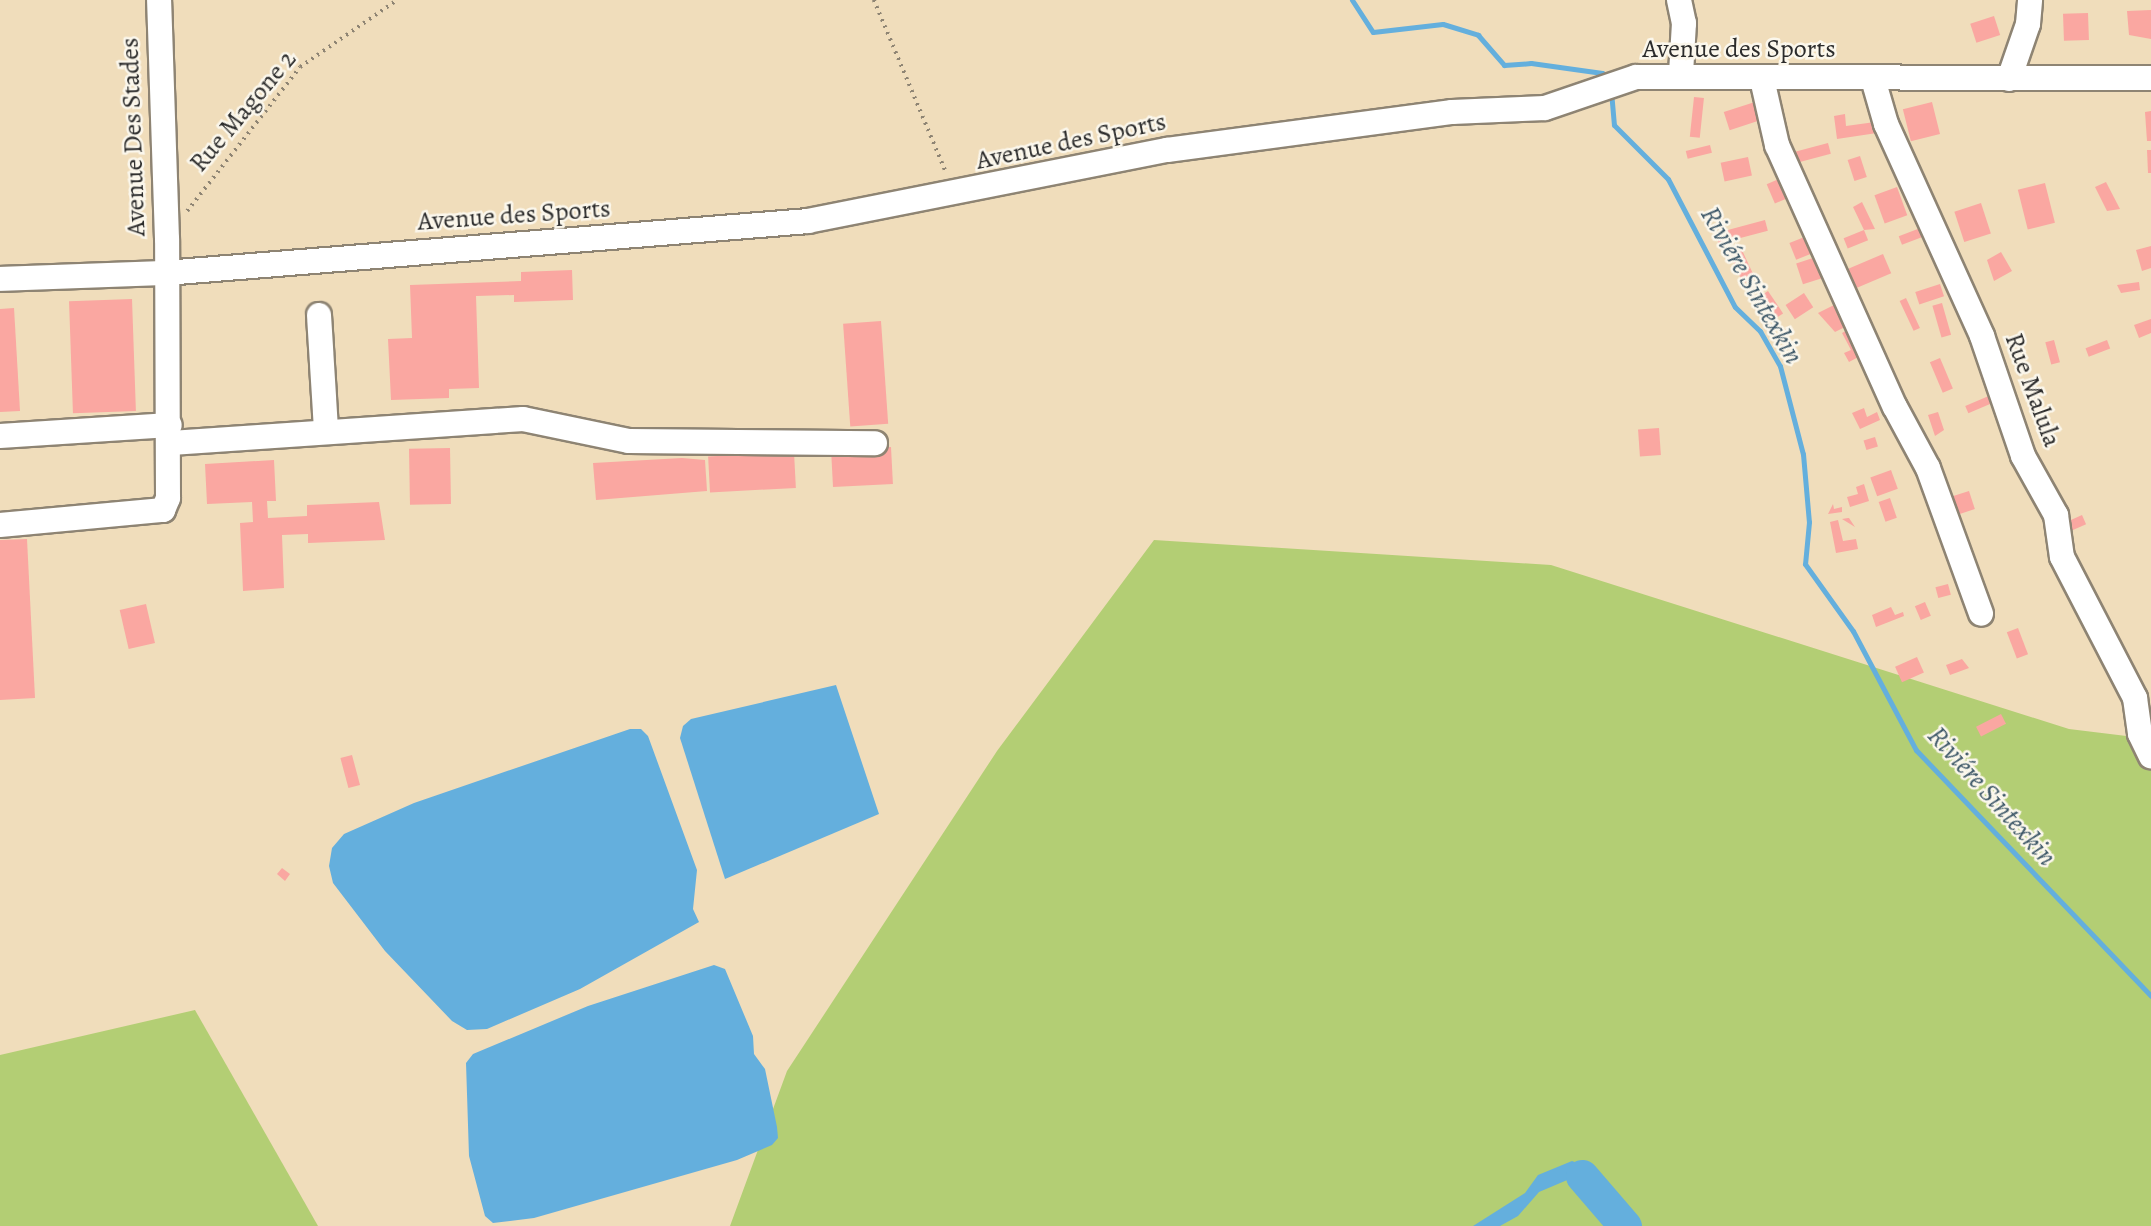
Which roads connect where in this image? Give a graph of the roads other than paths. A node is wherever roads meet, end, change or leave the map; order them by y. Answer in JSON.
{"nodes":[{"id":1,"x":159,"y":0,"type":"edge"},
{"id":2,"x":1679,"y":0,"type":"edge"},
{"id":3,"x":2030,"y":0,"type":"edge"},
{"id":4,"x":1681,"y":74,"type":"junction"},
{"id":5,"x":2151,"y":78,"type":"edge"},
{"id":6,"x":1762,"y":79,"type":"junction"},
{"id":7,"x":1873,"y":79,"type":"junction"},
{"id":8,"x":2009,"y":79,"type":"junction"},
{"id":9,"x":165,"y":273,"type":"junction"},
{"id":10,"x":0,"y":279,"type":"edge"},
{"id":11,"x":319,"y":315,"type":"dead end"},
{"id":12,"x":326,"y":429,"type":"junction"},
{"id":13,"x":170,"y":434,"type":"junction"},
{"id":14,"x":0,"y":436,"type":"edge"},
{"id":15,"x":875,"y":443,"type":"dead end"},
{"id":16,"x":0,"y":525,"type":"edge"},
{"id":17,"x":1981,"y":614,"type":"dead end"},
{"id":18,"x":2151,"y":757,"type":"edge"}],
"edges":[{"from":1,"to":9,"type":"street","name":"Avenue Des Stades"},
{"from":2,"to":4,"type":"street"},
{"from":3,"to":8,"type":"street"},
{"from":4,"to":6,"type":"street","name":"Avenue des Sports"},
{"from":4,"to":9,"type":"street","name":"Avenue des Sports"},
{"from":5,"to":8,"type":"street","name":"Avenue des Sports"},
{"from":6,"to":7,"type":"street","name":"Avenue des Sports"},
{"from":6,"to":17,"type":"street"},
{"from":7,"to":8,"type":"street","name":"Avenue des Sports"},
{"from":7,"to":18,"type":"street","name":"Rue Malula"},
{"from":9,"to":10,"type":"street","name":"Avenue des Sports"},
{"from":9,"to":13,"type":"street","name":"Avenue Des Stades"},
{"from":11,"to":12,"type":"street"},
{"from":12,"to":13,"type":"street"},
{"from":12,"to":15,"type":"street"},
{"from":13,"to":14,"type":"street"},
{"from":13,"to":16,"type":"street","name":"Avenue Des Stades"}]}
